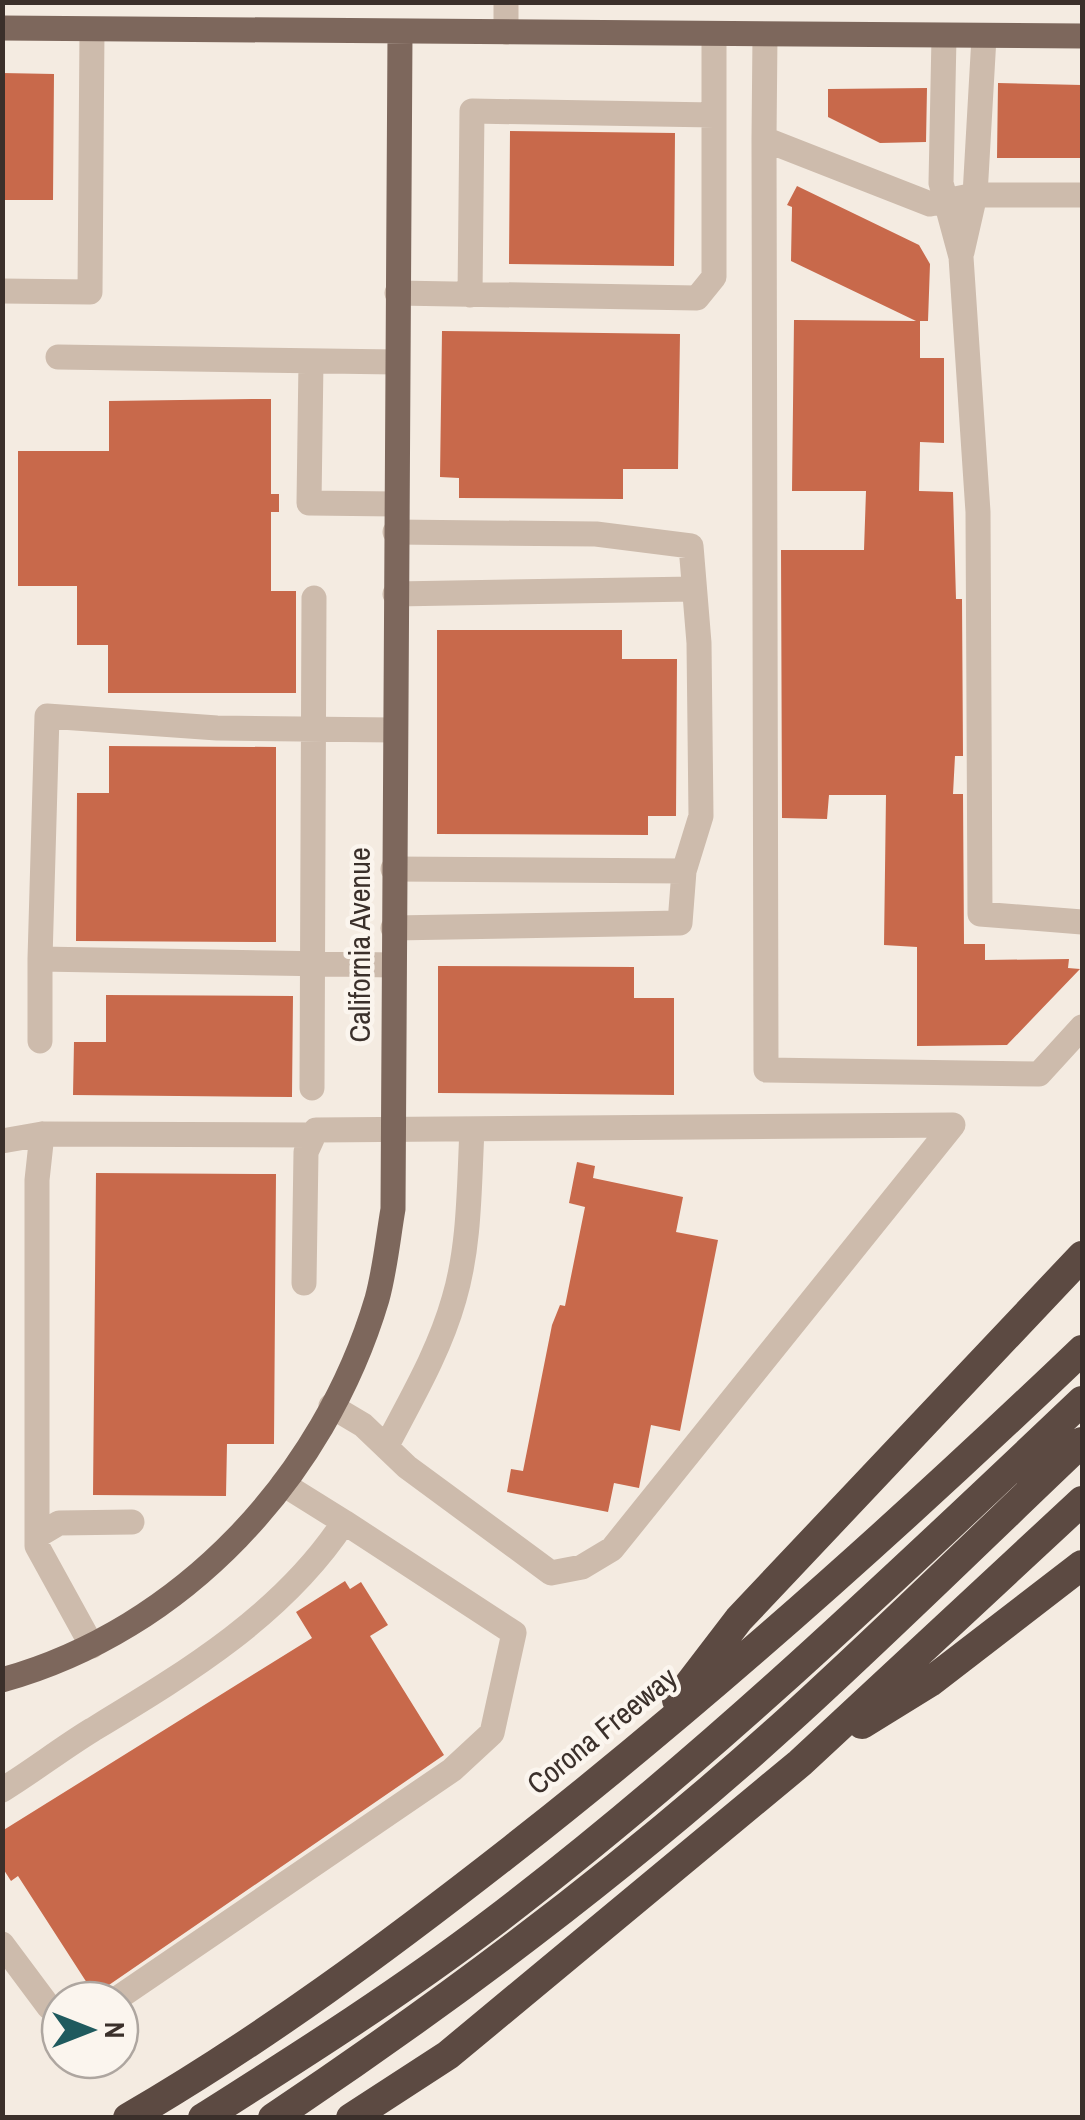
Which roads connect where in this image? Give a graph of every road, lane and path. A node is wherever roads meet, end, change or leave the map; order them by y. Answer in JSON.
{"nodes":[{"id":1,"x":506,"y":2,"type":"edge"},
{"id":2,"x":2,"y":28,"type":"edge"},
{"id":3,"x":92,"y":30,"type":"junction"},
{"id":4,"x":506,"y":32,"type":"junction"},
{"id":5,"x":400,"y":34,"type":"junction"},
{"id":6,"x":714,"y":34,"type":"junction"},
{"id":7,"x":765,"y":34,"type":"junction"},
{"id":8,"x":1082,"y":36,"type":"edge"},
{"id":9,"x":984,"y":37,"type":"junction"},
{"id":10,"x":944,"y":38,"type":"junction"},
{"id":11,"x":714,"y":116,"type":"junction"},
{"id":12,"x":764,"y":139,"type":"junction"},
{"id":13,"x":975,"y":195,"type":"junction"},
{"id":14,"x":1082,"y":195,"type":"edge"},
{"id":15,"x":946,"y":201,"type":"junction"},
{"id":16,"x":961,"y":257,"type":"junction"},
{"id":17,"x":2,"y":291,"type":"edge"},
{"id":18,"x":397,"y":294,"type":"junction"},
{"id":19,"x":470,"y":295,"type":"junction"},
{"id":20,"x":58,"y":356,"type":"dead end"},
{"id":21,"x":310,"y":361,"type":"junction"},
{"id":22,"x":396,"y":362,"type":"junction"},
{"id":23,"x":396,"y":504,"type":"junction"},
{"id":24,"x":395,"y":532,"type":"junction"},
{"id":25,"x":694,"y":589,"type":"junction"},
{"id":26,"x":395,"y":594,"type":"junction"},
{"id":27,"x":314,"y":598,"type":"dead end"},
{"id":28,"x":315,"y":729,"type":"junction"},
{"id":29,"x":394,"y":730,"type":"junction"},
{"id":30,"x":393,"y":869,"type":"junction"},
{"id":31,"x":684,"y":871,"type":"junction"},
{"id":32,"x":1082,"y":922,"type":"edge"},
{"id":33,"x":392,"y":928,"type":"junction"},
{"id":34,"x":40,"y":958,"type":"junction"},
{"id":35,"x":310,"y":963,"type":"junction"},
{"id":36,"x":392,"y":964,"type":"junction"},
{"id":37,"x":1082,"y":1027,"type":"edge"},
{"id":38,"x":40,"y":1041,"type":"dead end"},
{"id":39,"x":312,"y":1088,"type":"dead end"},
{"id":40,"x":392,"y":1130,"type":"junction"},
{"id":41,"x":472,"y":1130,"type":"junction"},
{"id":42,"x":42,"y":1134,"type":"junction"},
{"id":43,"x":310,"y":1136,"type":"junction"},
{"id":44,"x":2,"y":1141,"type":"edge"},
{"id":45,"x":1082,"y":1256,"type":"edge"},
{"id":46,"x":304,"y":1283,"type":"dead end"},
{"id":47,"x":1082,"y":1350,"type":"edge"},
{"id":48,"x":1082,"y":1400,"type":"edge"},
{"id":49,"x":331,"y":1406,"type":"junction"},
{"id":50,"x":1082,"y":1442,"type":"edge"},
{"id":51,"x":386,"y":1447,"type":"junction"},
{"id":52,"x":283,"y":1484,"type":"junction"},
{"id":53,"x":1082,"y":1501,"type":"edge"},
{"id":54,"x":132,"y":1522,"type":"dead end"},
{"id":55,"x":344,"y":1522,"type":"junction"},
{"id":56,"x":38,"y":1536,"type":"junction"},
{"id":57,"x":1082,"y":1564,"type":"edge"},
{"id":58,"x":92,"y":1646,"type":"junction"},
{"id":59,"x":2,"y":1680,"type":"edge"},
{"id":60,"x":639,"y":1750,"type":"junction"},
{"id":61,"x":800,"y":1763,"type":"junction"},
{"id":62,"x":2,"y":1790,"type":"edge"},
{"id":63,"x":2,"y":1944,"type":"edge"},
{"id":64,"x":140,"y":1983,"type":"edge"},
{"id":65,"x":40,"y":1994,"type":"edge"},
{"id":66,"x":128,"y":2118,"type":"edge"},
{"id":67,"x":204,"y":2118,"type":"edge"},
{"id":68,"x":273,"y":2118,"type":"edge"},
{"id":69,"x":351,"y":2118,"type":"edge"}],
"edges":[{"from":1,"to":4,"type":"street"},
{"from":2,"to":3,"type":"main road"},
{"from":3,"to":5,"type":"main road"},
{"from":3,"to":17,"type":"street"},
{"from":4,"to":5,"type":"main road"},
{"from":4,"to":6,"type":"main road"},
{"from":5,"to":18,"type":"main road","name":"California Avenue"},
{"from":6,"to":7,"type":"main road"},
{"from":6,"to":11,"type":"street"},
{"from":7,"to":10,"type":"main road"},
{"from":7,"to":12,"type":"street"},
{"from":8,"to":9,"type":"main road"},
{"from":9,"to":10,"type":"main road"},
{"from":9,"to":13,"type":"street"},
{"from":10,"to":15,"type":"street"},
{"from":11,"to":19,"type":"street"},
{"from":11,"to":19,"type":"street"},
{"from":12,"to":15,"type":"street"},
{"from":12,"to":37,"type":"street"},
{"from":13,"to":14,"type":"street"},
{"from":13,"to":15,"type":"street"},
{"from":13,"to":16,"type":"street"},
{"from":15,"to":16,"type":"street"},
{"from":16,"to":32,"type":"street"},
{"from":18,"to":19,"type":"street"},
{"from":18,"to":22,"type":"main road","name":"California Avenue"},
{"from":20,"to":21,"type":"street"},
{"from":21,"to":22,"type":"street"},
{"from":21,"to":23,"type":"street"},
{"from":22,"to":23,"type":"main road","name":"California Avenue"},
{"from":23,"to":24,"type":"main road","name":"California Avenue"},
{"from":24,"to":25,"type":"street"},
{"from":24,"to":26,"type":"main road","name":"California Avenue"},
{"from":25,"to":26,"type":"street"},
{"from":25,"to":31,"type":"street"},
{"from":26,"to":29,"type":"main road","name":"California Avenue"},
{"from":27,"to":28,"type":"street"},
{"from":28,"to":29,"type":"street"},
{"from":28,"to":34,"type":"street"},
{"from":28,"to":35,"type":"street"},
{"from":29,"to":30,"type":"main road","name":"California Avenue"},
{"from":30,"to":31,"type":"street"},
{"from":30,"to":33,"type":"main road","name":"California Avenue"},
{"from":31,"to":33,"type":"street"},
{"from":33,"to":36,"type":"main road","name":"California Avenue"},
{"from":34,"to":35,"type":"street"},
{"from":34,"to":38,"type":"street"},
{"from":35,"to":36,"type":"street"},
{"from":35,"to":39,"type":"street"},
{"from":36,"to":40,"type":"main road","name":"California Avenue"},
{"from":40,"to":41,"type":"street"},
{"from":40,"to":43,"type":"street"},
{"from":40,"to":49,"type":"main road","name":"California Avenue"},
{"from":41,"to":51,"type":"street"},
{"from":41,"to":51,"type":"street"},
{"from":42,"to":43,"type":"street"},
{"from":42,"to":44,"type":"street"},
{"from":42,"to":56,"type":"street"},
{"from":43,"to":46,"type":"street"},
{"from":45,"to":60,"type":"highway"},
{"from":47,"to":60,"type":"highway","name":"Corona Freeway"},
{"from":48,"to":67,"type":"highway"},
{"from":49,"to":51,"type":"street"},
{"from":49,"to":52,"type":"main road","name":"California Avenue"},
{"from":50,"to":68,"type":"highway"},
{"from":52,"to":55,"type":"street"},
{"from":52,"to":58,"type":"main road","name":"California Avenue"},
{"from":53,"to":61,"type":"highway"},
{"from":54,"to":56,"type":"street"},
{"from":55,"to":62,"type":"street"},
{"from":55,"to":64,"type":"street"},
{"from":56,"to":58,"type":"street"},
{"from":57,"to":61,"type":"highway"},
{"from":58,"to":59,"type":"main road","name":"California Avenue"},
{"from":60,"to":66,"type":"highway","name":"Corona Freeway"},
{"from":61,"to":69,"type":"highway"},
{"from":63,"to":65,"type":"street"}]}
